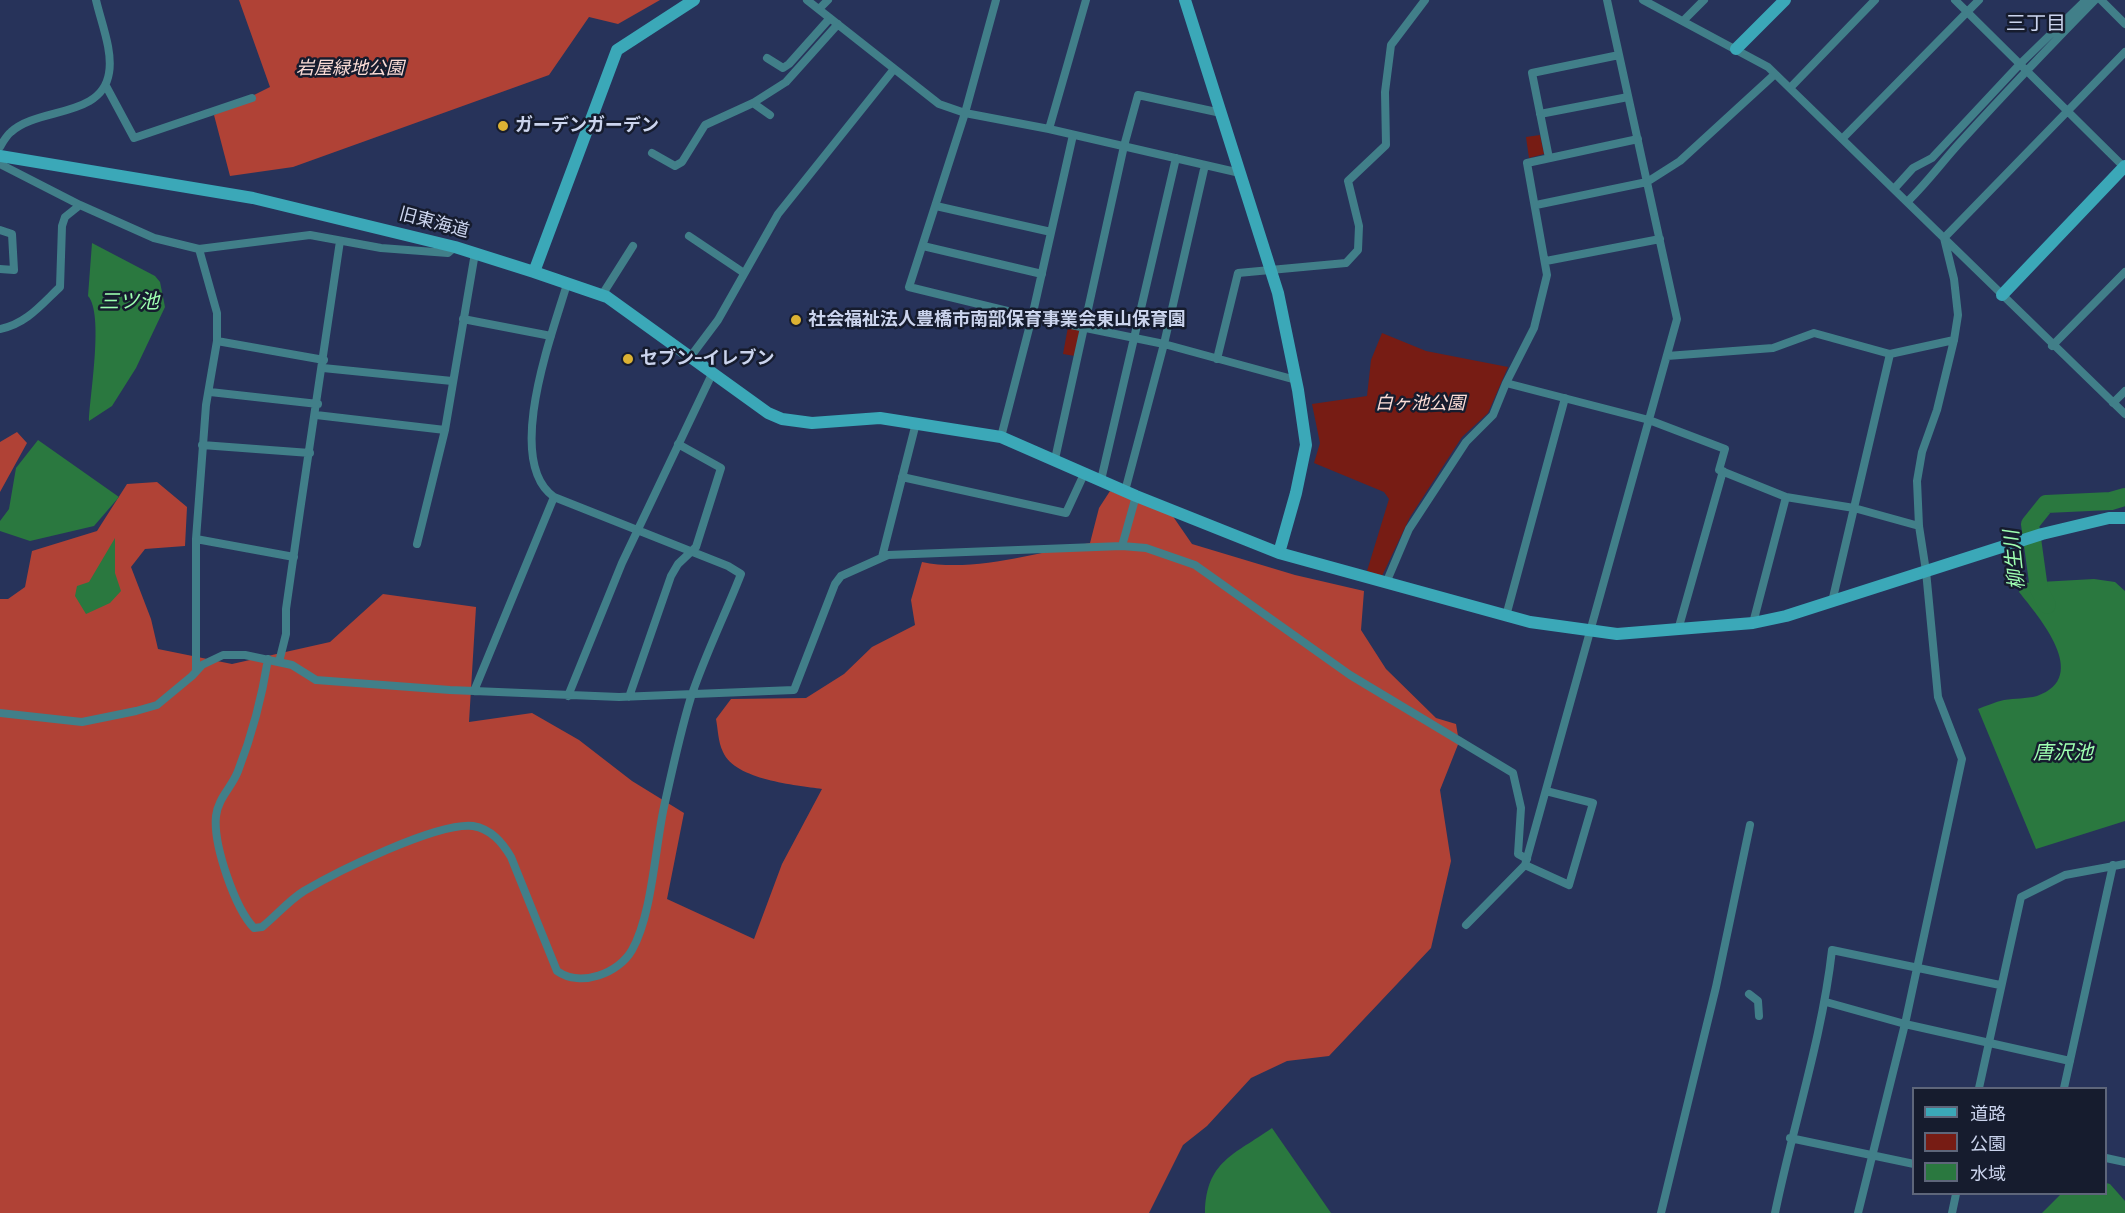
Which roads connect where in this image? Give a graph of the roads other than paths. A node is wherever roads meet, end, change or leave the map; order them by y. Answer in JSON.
{"nodes":[{"id":1,"x":96,"y":0,"type":"edge"},
{"id":2,"x":693,"y":0,"type":"edge"},
{"id":3,"x":807,"y":0,"type":"edge"},
{"id":4,"x":828,"y":0,"type":"edge"},
{"id":5,"x":996,"y":0,"type":"edge"},
{"id":6,"x":1086,"y":0,"type":"edge"},
{"id":7,"x":1185,"y":0,"type":"edge"},
{"id":8,"x":1425,"y":0,"type":"edge"},
{"id":9,"x":1607,"y":0,"type":"edge"},
{"id":10,"x":1643,"y":0,"type":"edge"},
{"id":11,"x":1704,"y":0,"type":"edge"},
{"id":12,"x":1785,"y":0,"type":"edge"},
{"id":13,"x":1875,"y":0,"type":"edge"},
{"id":14,"x":1955,"y":0,"type":"edge"},
{"id":15,"x":1978,"y":0,"type":"edge"},
{"id":16,"x":2086,"y":0,"type":"edge"},
{"id":17,"x":2096,"y":0,"type":"edge"},
{"id":18,"x":2101,"y":0,"type":"edge"},
{"id":19,"x":819,"y":9,"type":"junction"},
{"id":20,"x":1967,"y":12,"type":"junction"},
{"id":21,"x":834,"y":21,"type":"junction"},
{"id":22,"x":1683,"y":21,"type":"junction"},
{"id":23,"x":2125,"y":24,"type":"edge"},
{"id":24,"x":1736,"y":50,"type":"junction"},
{"id":25,"x":2125,"y":52,"type":"edge"},
{"id":26,"x":1619,"y":55,"type":"junction"},
{"id":27,"x":767,"y":58,"type":"dead end"},
{"id":28,"x":2023,"y":67,"type":"junction"},
{"id":29,"x":894,"y":69,"type":"junction"},
{"id":30,"x":1775,"y":74,"type":"junction"},
{"id":31,"x":105,"y":86,"type":"junction"},
{"id":32,"x":1790,"y":88,"type":"junction"},
{"id":33,"x":1628,"y":97,"type":"junction"},
{"id":34,"x":252,"y":98,"type":"dead end"},
{"id":35,"x":753,"y":103,"type":"junction"},
{"id":36,"x":2068,"y":112,"type":"junction"},
{"id":37,"x":965,"y":113,"type":"junction"},
{"id":38,"x":1221,"y":113,"type":"junction"},
{"id":39,"x":1540,"y":114,"type":"junction"},
{"id":40,"x":770,"y":115,"type":"dead end"},
{"id":41,"x":1049,"y":129,"type":"junction"},
{"id":42,"x":1073,"y":135,"type":"junction"},
{"id":43,"x":1638,"y":139,"type":"junction"},
{"id":44,"x":1842,"y":139,"type":"junction"},
{"id":45,"x":1124,"y":146,"type":"junction"},
{"id":46,"x":0,"y":147,"type":"edge"},
{"id":47,"x":652,"y":153,"type":"dead end"},
{"id":48,"x":0,"y":156,"type":"edge"},
{"id":49,"x":1176,"y":158,"type":"junction"},
{"id":50,"x":1550,"y":158,"type":"junction"},
{"id":51,"x":0,"y":164,"type":"edge"},
{"id":52,"x":1205,"y":165,"type":"junction"},
{"id":53,"x":2125,"y":167,"type":"edge"},
{"id":54,"x":1240,"y":173,"type":"junction"},
{"id":55,"x":1647,"y":182,"type":"junction"},
{"id":56,"x":1894,"y":189,"type":"junction"},
{"id":57,"x":1907,"y":202,"type":"junction"},
{"id":58,"x":80,"y":205,"type":"junction"},
{"id":59,"x":1536,"y":205,"type":"junction"},
{"id":60,"x":936,"y":206,"type":"junction"},
{"id":61,"x":0,"y":230,"type":"edge"},
{"id":62,"x":1051,"y":232,"type":"junction"},
{"id":63,"x":689,"y":236,"type":"dead end"},
{"id":64,"x":1944,"y":238,"type":"junction"},
{"id":65,"x":1660,"y":239,"type":"junction"},
{"id":66,"x":340,"y":241,"type":"junction"},
{"id":67,"x":633,"y":246,"type":"dead end"},
{"id":68,"x":923,"y":246,"type":"junction"},
{"id":69,"x":455,"y":247,"type":"junction"},
{"id":70,"x":199,"y":249,"type":"junction"},
{"id":71,"x":475,"y":253,"type":"junction"},
{"id":72,"x":1546,"y":261,"type":"junction"},
{"id":73,"x":1270,"y":268,"type":"junction"},
{"id":74,"x":0,"y":269,"type":"edge"},
{"id":75,"x":534,"y":272,"type":"junction"},
{"id":76,"x":2125,"y":272,"type":"edge"},
{"id":77,"x":744,"y":273,"type":"junction"},
{"id":78,"x":1042,"y":274,"type":"junction"},
{"id":79,"x":567,"y":284,"type":"junction"},
{"id":80,"x":602,"y":295,"type":"junction"},
{"id":81,"x":2002,"y":296,"type":"junction"},
{"id":82,"x":1032,"y":317,"type":"junction"},
{"id":83,"x":463,"y":319,"type":"junction"},
{"id":84,"x":1084,"y":328,"type":"junction"},
{"id":85,"x":0,"y":329,"type":"edge"},
{"id":86,"x":551,"y":336,"type":"junction"},
{"id":87,"x":1135,"y":338,"type":"junction"},
{"id":88,"x":1954,"y":340,"type":"junction"},
{"id":89,"x":217,"y":341,"type":"junction"},
{"id":90,"x":1164,"y":344,"type":"junction"},
{"id":91,"x":2052,"y":346,"type":"junction"},
{"id":92,"x":1890,"y":354,"type":"junction"},
{"id":93,"x":691,"y":356,"type":"junction"},
{"id":94,"x":1667,"y":356,"type":"junction"},
{"id":95,"x":1217,"y":359,"type":"junction"},
{"id":96,"x":323,"y":364,"type":"junction"},
{"id":97,"x":712,"y":372,"type":"junction"},
{"id":98,"x":1296,"y":380,"type":"junction"},
{"id":99,"x":452,"y":381,"type":"junction"},
{"id":100,"x":1506,"y":383,"type":"junction"},
{"id":101,"x":2125,"y":391,"type":"edge"},
{"id":102,"x":210,"y":392,"type":"junction"},
{"id":103,"x":1565,"y":398,"type":"junction"},
{"id":104,"x":2113,"y":403,"type":"junction"},
{"id":105,"x":318,"y":404,"type":"junction"},
{"id":106,"x":2125,"y":414,"type":"edge"},
{"id":107,"x":316,"y":415,"type":"junction"},
{"id":108,"x":1649,"y":420,"type":"junction"},
{"id":109,"x":916,"y":423,"type":"junction"},
{"id":110,"x":445,"y":430,"type":"junction"},
{"id":111,"x":1001,"y":437,"type":"junction"},
{"id":112,"x":678,"y":444,"type":"junction"},
{"id":113,"x":202,"y":445,"type":"junction"},
{"id":114,"x":310,"y":453,"type":"junction"},
{"id":115,"x":1054,"y":459,"type":"junction"},
{"id":116,"x":1723,"y":471,"type":"junction"},
{"id":117,"x":1085,"y":472,"type":"junction"},
{"id":118,"x":902,"y":477,"type":"junction"},
{"id":119,"x":1101,"y":480,"type":"junction"},
{"id":120,"x":1130,"y":494,"type":"junction"},
{"id":121,"x":554,"y":497,"type":"junction"},
{"id":122,"x":1786,"y":497,"type":"junction"},
{"id":123,"x":1854,"y":508,"type":"junction"},
{"id":124,"x":2125,"y":518,"type":"edge"},
{"id":125,"x":1918,"y":526,"type":"junction"},
{"id":126,"x":638,"y":529,"type":"junction"},
{"id":127,"x":196,"y":539,"type":"junction"},
{"id":128,"x":417,"y":544,"type":"dead end"},
{"id":129,"x":1122,"y":546,"type":"junction"},
{"id":130,"x":692,"y":551,"type":"junction"},
{"id":131,"x":1279,"y":553,"type":"junction"},
{"id":132,"x":294,"y":557,"type":"junction"},
{"id":133,"x":882,"y":557,"type":"junction"},
{"id":134,"x":1926,"y":572,"type":"junction"},
{"id":135,"x":1386,"y":583,"type":"junction"},
{"id":136,"x":1832,"y":602,"type":"junction"},
{"id":137,"x":1506,"y":616,"type":"junction"},
{"id":138,"x":1753,"y":623,"type":"junction"},
{"id":139,"x":1678,"y":630,"type":"junction"},
{"id":140,"x":1589,"y":632,"type":"junction"},
{"id":141,"x":268,"y":659,"type":"junction"},
{"id":142,"x":279,"y":662,"type":"junction"},
{"id":143,"x":196,"y":670,"type":"junction"},
{"id":144,"x":474,"y":691,"type":"junction"},
{"id":145,"x":568,"y":696,"type":"junction"},
{"id":146,"x":692,"y":696,"type":"junction"},
{"id":147,"x":629,"y":697,"type":"junction"},
{"id":148,"x":0,"y":713,"type":"edge"},
{"id":149,"x":1546,"y":791,"type":"junction"},
{"id":150,"x":1750,"y":825,"type":"dead end"},
{"id":151,"x":1526,"y":862,"type":"junction"},
{"id":152,"x":2125,"y":864,"type":"edge"},
{"id":153,"x":2113,"y":865,"type":"junction"},
{"id":154,"x":1466,"y":925,"type":"dead end"},
{"id":155,"x":1917,"y":970,"type":"junction"},
{"id":156,"x":2000,"y":985,"type":"junction"},
{"id":157,"x":1749,"y":994,"type":"dead end"},
{"id":158,"x":1826,"y":1002,"type":"junction"},
{"id":159,"x":1759,"y":1016,"type":"dead end"},
{"id":160,"x":1905,"y":1024,"type":"junction"},
{"id":161,"x":1988,"y":1042,"type":"junction"},
{"id":162,"x":2070,"y":1061,"type":"junction"},
{"id":163,"x":1978,"y":1087,"type":"edge"},
{"id":164,"x":2064,"y":1087,"type":"edge"},
{"id":165,"x":1791,"y":1138,"type":"junction"},
{"id":166,"x":1872,"y":1155,"type":"junction"},
{"id":167,"x":2107,"y":1158,"type":"edge"},
{"id":168,"x":2125,"y":1162,"type":"edge"},
{"id":169,"x":1912,"y":1164,"type":"edge"},
{"id":170,"x":1956,"y":1195,"type":"edge"},
{"id":171,"x":1661,"y":1213,"type":"edge"},
{"id":172,"x":1775,"y":1213,"type":"edge"},
{"id":173,"x":1858,"y":1213,"type":"edge"},
{"id":174,"x":1952,"y":1213,"type":"edge"}],
"edges":[{"from":1,"to":31,"type":"street"},
{"from":2,"to":75,"type":"street"},
{"from":3,"to":19,"type":"street"},
{"from":4,"to":19,"type":"street"},
{"from":5,"to":37,"type":"street"},
{"from":6,"to":41,"type":"street"},
{"from":7,"to":38,"type":"street"},
{"from":8,"to":73,"type":"street"},
{"from":9,"to":26,"type":"street"},
{"from":10,"to":22,"type":"street"},
{"from":11,"to":22,"type":"street"},
{"from":12,"to":24,"type":"street"},
{"from":13,"to":32,"type":"street"},
{"from":14,"to":20,"type":"street"},
{"from":15,"to":20,"type":"street"},
{"from":16,"to":28,"type":"street"},
{"from":17,"to":28,"type":"street"},
{"from":18,"to":23,"type":"street"},
{"from":19,"to":21,"type":"street"},
{"from":20,"to":28,"type":"street"},
{"from":20,"to":44,"type":"street"},
{"from":21,"to":27,"type":"street"},
{"from":21,"to":29,"type":"street"},
{"from":21,"to":35,"type":"street"},
{"from":22,"to":24,"type":"street"},
{"from":24,"to":30,"type":"street"},
{"from":25,"to":36,"type":"street"},
{"from":26,"to":33,"type":"street"},
{"from":26,"to":39,"type":"street"},
{"from":28,"to":36,"type":"street"},
{"from":28,"to":56,"type":"street"},
{"from":28,"to":57,"type":"street"},
{"from":29,"to":37,"type":"street"},
{"from":29,"to":77,"type":"street"},
{"from":30,"to":32,"type":"street"},
{"from":30,"to":55,"type":"street"},
{"from":31,"to":34,"type":"street"},
{"from":31,"to":46,"type":"street"},
{"from":32,"to":44,"type":"street"},
{"from":33,"to":39,"type":"street"},
{"from":33,"to":43,"type":"street"},
{"from":35,"to":40,"type":"street"},
{"from":35,"to":47,"type":"street"},
{"from":36,"to":53,"type":"street"},
{"from":36,"to":64,"type":"street"},
{"from":37,"to":41,"type":"street"},
{"from":37,"to":60,"type":"street"},
{"from":38,"to":45,"type":"street"},
{"from":38,"to":54,"type":"street"},
{"from":39,"to":50,"type":"street"},
{"from":41,"to":42,"type":"street"},
{"from":42,"to":45,"type":"street"},
{"from":42,"to":62,"type":"street"},
{"from":43,"to":50,"type":"street"},
{"from":43,"to":55,"type":"street"},
{"from":44,"to":56,"type":"street"},
{"from":45,"to":49,"type":"street"},
{"from":45,"to":84,"type":"street"},
{"from":48,"to":69,"type":"street","name":"旧東海道"},
{"from":49,"to":52,"type":"street"},
{"from":49,"to":87,"type":"street"},
{"from":50,"to":59,"type":"street"},
{"from":51,"to":58,"type":"street"},
{"from":52,"to":54,"type":"street"},
{"from":52,"to":90,"type":"street"},
{"from":53,"to":81,"type":"street"},
{"from":54,"to":73,"type":"street"},
{"from":55,"to":59,"type":"street"},
{"from":55,"to":65,"type":"street"},
{"from":56,"to":57,"type":"street"},
{"from":57,"to":64,"type":"street"},
{"from":58,"to":70,"type":"street"},
{"from":58,"to":85,"type":"street"},
{"from":59,"to":72,"type":"street"},
{"from":60,"to":62,"type":"street"},
{"from":60,"to":68,"type":"street"},
{"from":61,"to":74,"type":"street"},
{"from":62,"to":78,"type":"street"},
{"from":63,"to":77,"type":"street"},
{"from":64,"to":81,"type":"street"},
{"from":64,"to":88,"type":"street"},
{"from":65,"to":72,"type":"street"},
{"from":65,"to":94,"type":"street"},
{"from":66,"to":69,"type":"street"},
{"from":66,"to":70,"type":"street"},
{"from":66,"to":96,"type":"street"},
{"from":67,"to":80,"type":"street"},
{"from":68,"to":78,"type":"street"},
{"from":68,"to":82,"type":"street"},
{"from":69,"to":71,"type":"street","name":"旧東海道"},
{"from":70,"to":89,"type":"street"},
{"from":71,"to":75,"type":"street","name":"旧東海道"},
{"from":71,"to":83,"type":"street"},
{"from":72,"to":100,"type":"street"},
{"from":73,"to":95,"type":"street"},
{"from":73,"to":98,"type":"street"},
{"from":75,"to":79,"type":"street","name":"旧東海道"},
{"from":76,"to":91,"type":"street"},
{"from":77,"to":93,"type":"street"},
{"from":78,"to":82,"type":"street"},
{"from":79,"to":80,"type":"street","name":"旧東海道"},
{"from":79,"to":86,"type":"street"},
{"from":80,"to":93,"type":"street","name":"旧東海道"},
{"from":81,"to":91,"type":"street"},
{"from":82,"to":84,"type":"street"},
{"from":82,"to":111,"type":"street"},
{"from":83,"to":86,"type":"street"},
{"from":83,"to":99,"type":"street"},
{"from":84,"to":87,"type":"street"},
{"from":84,"to":115,"type":"street"},
{"from":86,"to":121,"type":"street"},
{"from":87,"to":90,"type":"street"},
{"from":87,"to":119,"type":"street"},
{"from":88,"to":92,"type":"street"},
{"from":88,"to":125,"type":"street"},
{"from":89,"to":96,"type":"street"},
{"from":89,"to":102,"type":"street"},
{"from":90,"to":95,"type":"street"},
{"from":90,"to":120,"type":"street"},
{"from":91,"to":104,"type":"street"},
{"from":92,"to":94,"type":"street"},
{"from":92,"to":123,"type":"street"},
{"from":93,"to":97,"type":"street","name":"旧東海道"},
{"from":94,"to":108,"type":"street"},
{"from":95,"to":98,"type":"street"},
{"from":96,"to":99,"type":"street"},
{"from":96,"to":105,"type":"street"},
{"from":97,"to":109,"type":"street","name":"旧東海道"},
{"from":97,"to":112,"type":"street"},
{"from":98,"to":131,"type":"street"},
{"from":99,"to":110,"type":"street"},
{"from":100,"to":103,"type":"street"},
{"from":100,"to":135,"type":"street"},
{"from":101,"to":104,"type":"street"},
{"from":102,"to":105,"type":"street"},
{"from":102,"to":113,"type":"street"},
{"from":103,"to":108,"type":"street"},
{"from":103,"to":137,"type":"street"},
{"from":104,"to":106,"type":"street"},
{"from":105,"to":107,"type":"street"},
{"from":107,"to":110,"type":"street"},
{"from":107,"to":114,"type":"street"},
{"from":108,"to":116,"type":"street"},
{"from":108,"to":140,"type":"street"},
{"from":109,"to":111,"type":"street","name":"旧東海道"},
{"from":109,"to":118,"type":"street"},
{"from":110,"to":128,"type":"street"},
{"from":111,"to":115,"type":"street","name":"旧東海道"},
{"from":112,"to":126,"type":"street"},
{"from":112,"to":130,"type":"street"},
{"from":113,"to":114,"type":"street"},
{"from":113,"to":127,"type":"street"},
{"from":114,"to":132,"type":"street"},
{"from":115,"to":117,"type":"street","name":"旧東海道"},
{"from":116,"to":122,"type":"street"},
{"from":116,"to":139,"type":"street"},
{"from":117,"to":118,"type":"street"},
{"from":117,"to":119,"type":"street","name":"旧東海道"},
{"from":118,"to":133,"type":"street"},
{"from":119,"to":120,"type":"street","name":"旧東海道"},
{"from":120,"to":129,"type":"street"},
{"from":120,"to":131,"type":"street","name":"旧東海道"},
{"from":121,"to":126,"type":"street"},
{"from":121,"to":144,"type":"street"},
{"from":122,"to":123,"type":"street"},
{"from":122,"to":138,"type":"street"},
{"from":123,"to":125,"type":"street"},
{"from":123,"to":136,"type":"street"},
{"from":124,"to":134,"type":"street","name":"旧東海道"},
{"from":125,"to":134,"type":"street"},
{"from":126,"to":130,"type":"street"},
{"from":126,"to":145,"type":"street"},
{"from":127,"to":132,"type":"street"},
{"from":127,"to":143,"type":"street"},
{"from":129,"to":133,"type":"street"},
{"from":129,"to":151,"type":"street"},
{"from":130,"to":146,"type":"street"},
{"from":130,"to":147,"type":"street"},
{"from":131,"to":135,"type":"street","name":"旧東海道"},
{"from":132,"to":142,"type":"street"},
{"from":133,"to":146,"type":"street"},
{"from":134,"to":136,"type":"street","name":"旧東海道"},
{"from":134,"to":155,"type":"street"},
{"from":135,"to":137,"type":"street","name":"旧東海道"},
{"from":136,"to":138,"type":"street","name":"旧東海道"},
{"from":137,"to":140,"type":"street","name":"旧東海道"},
{"from":138,"to":139,"type":"street","name":"旧東海道"},
{"from":139,"to":140,"type":"street","name":"旧東海道"},
{"from":140,"to":149,"type":"street"},
{"from":141,"to":142,"type":"street"},
{"from":141,"to":143,"type":"street"},
{"from":141,"to":146,"type":"street"},
{"from":142,"to":144,"type":"street"},
{"from":143,"to":148,"type":"street"},
{"from":144,"to":145,"type":"street"},
{"from":145,"to":147,"type":"street"},
{"from":146,"to":147,"type":"street"},
{"from":149,"to":151,"type":"street"},
{"from":149,"to":151,"type":"street"},
{"from":150,"to":171,"type":"street"},
{"from":151,"to":154,"type":"street"},
{"from":152,"to":153,"type":"street"},
{"from":153,"to":156,"type":"street"},
{"from":153,"to":162,"type":"street"},
{"from":155,"to":156,"type":"street"},
{"from":155,"to":158,"type":"street"},
{"from":155,"to":160,"type":"street"},
{"from":156,"to":161,"type":"street"},
{"from":157,"to":159,"type":"street"},
{"from":158,"to":160,"type":"street"},
{"from":158,"to":165,"type":"street"},
{"from":160,"to":161,"type":"street"},
{"from":160,"to":166,"type":"street"},
{"from":161,"to":162,"type":"street"},
{"from":161,"to":163,"type":"street"},
{"from":162,"to":164,"type":"street"},
{"from":165,"to":166,"type":"street"},
{"from":165,"to":172,"type":"street"},
{"from":166,"to":169,"type":"street"},
{"from":166,"to":173,"type":"street"},
{"from":167,"to":168,"type":"street"},
{"from":170,"to":174,"type":"street"}]}
